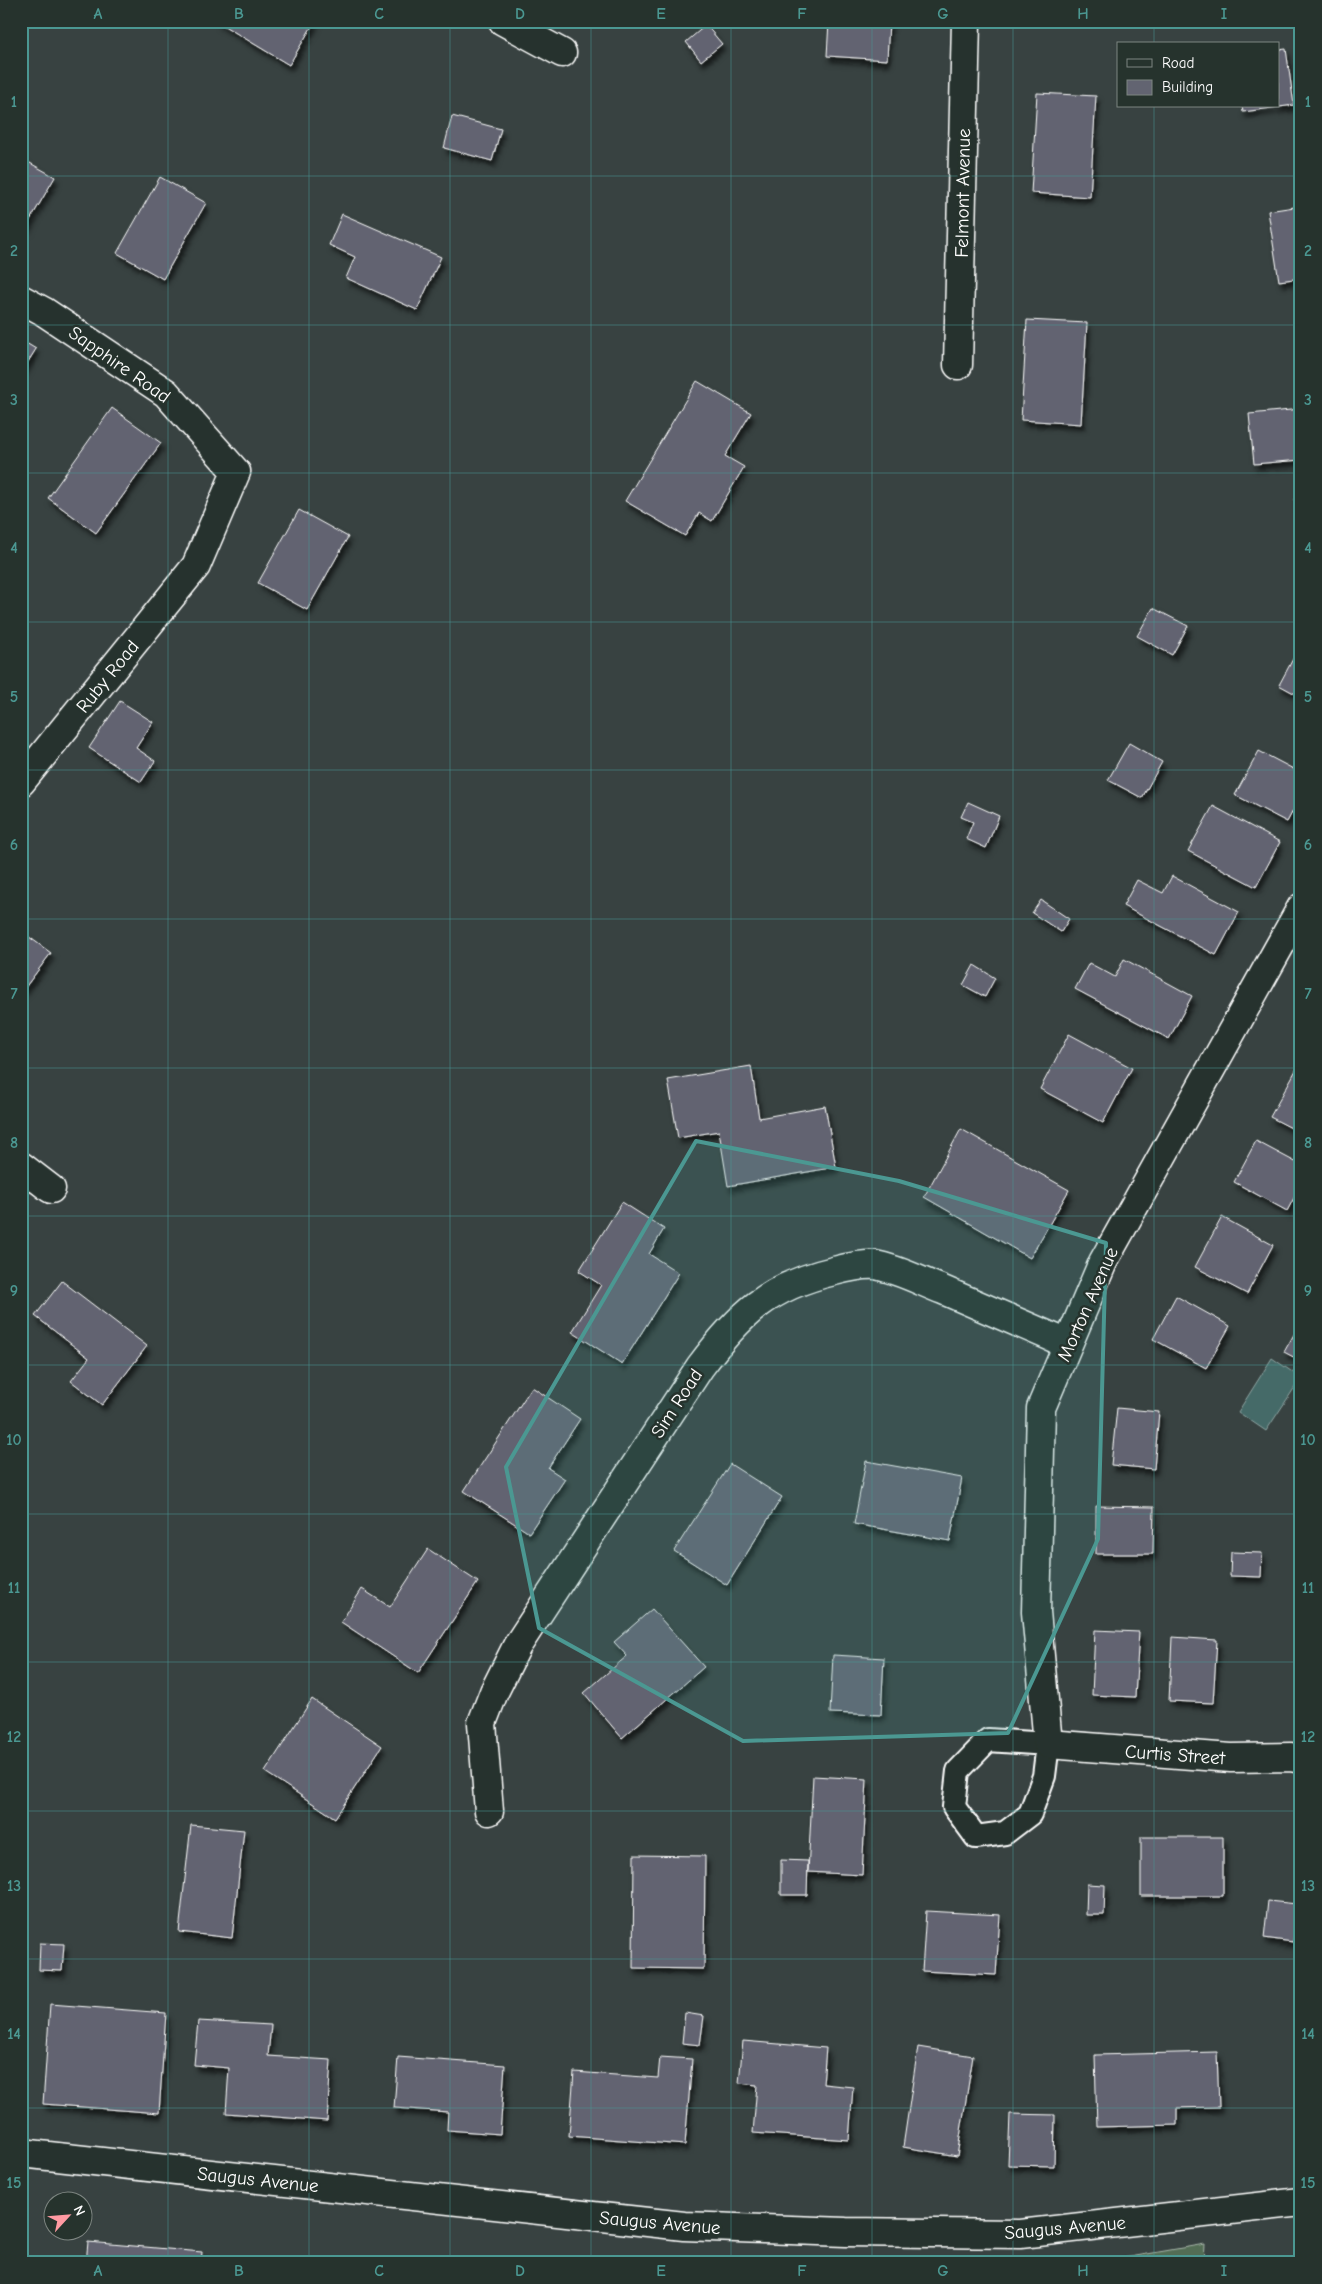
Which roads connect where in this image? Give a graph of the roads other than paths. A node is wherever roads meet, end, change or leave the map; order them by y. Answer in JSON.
{"nodes":[{"id":1,"x":503,"y":21,"type":"edge"},
{"id":2,"x":966,"y":21,"type":"edge"},
{"id":3,"x":562,"y":53,"type":"dead end"},
{"id":4,"x":21,"y":299,"type":"edge"},
{"id":5,"x":958,"y":365,"type":"dead end"},
{"id":6,"x":193,"y":571,"type":"joint"},
{"id":7,"x":21,"y":782,"type":"edge"},
{"id":8,"x":1301,"y":908,"type":"edge"},
{"id":9,"x":21,"y":1166,"type":"edge"},
{"id":10,"x":51,"y":1189,"type":"dead end"},
{"id":11,"x":1068,"y":1344,"type":"junction"},
{"id":12,"x":1048,"y":1744,"type":"junction"},
{"id":13,"x":1301,"y":1759,"type":"edge"},
{"id":14,"x":488,"y":1811,"type":"dead end"},
{"id":15,"x":21,"y":2153,"type":"edge"},
{"id":16,"x":1301,"y":2202,"type":"edge"}],
"edges":[{"from":1,"to":3,"type":"street"},
{"from":2,"to":5,"type":"street","name":"Felmont Avenue"},
{"from":4,"to":6,"type":"street","name":"Sapphire Road"},
{"from":6,"to":7,"type":"street","name":"Ruby Road"},
{"from":8,"to":11,"type":"street","name":"Morton Avenue"},
{"from":9,"to":10,"type":"street"},
{"from":11,"to":12,"type":"street","name":"Morton Avenue"},
{"from":11,"to":14,"type":"street","name":"Sim Road"},
{"from":12,"to":12,"type":"lane"},
{"from":12,"to":13,"type":"street","name":"Curtis Street"},
{"from":15,"to":16,"type":"street","name":"Saugus Avenue"}]}
